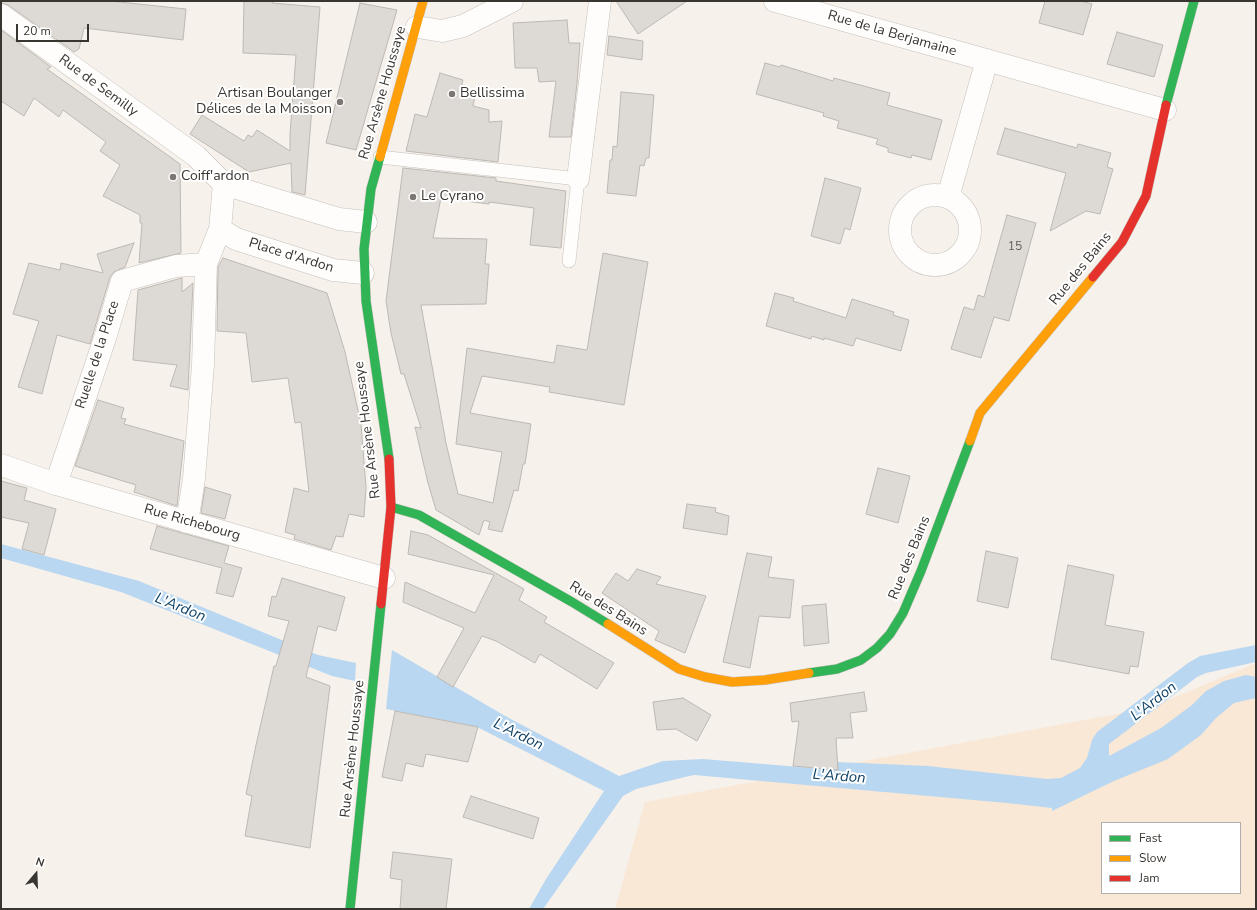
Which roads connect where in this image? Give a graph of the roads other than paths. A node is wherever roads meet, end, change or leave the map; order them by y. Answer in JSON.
{"nodes":[{"id":1,"x":423,"y":1,"type":"edge"},
{"id":2,"x":512,"y":1,"type":"edge"},
{"id":3,"x":600,"y":1,"type":"edge"},
{"id":4,"x":775,"y":1,"type":"edge"},
{"id":5,"x":1194,"y":1,"type":"edge"},
{"id":6,"x":1,"y":15,"type":"edge"},
{"id":7,"x":417,"y":27,"type":"junction"},
{"id":8,"x":987,"y":60,"type":"junction"},
{"id":9,"x":1165,"y":110,"type":"junction"},
{"id":10,"x":380,"y":157,"type":"junction"},
{"id":11,"x":578,"y":179,"type":"junction"},
{"id":12,"x":224,"y":184,"type":"junction"},
{"id":13,"x":948,"y":197,"type":"dead end"},
{"id":14,"x":366,"y":222,"type":"junction"},
{"id":15,"x":220,"y":230,"type":"junction"},
{"id":16,"x":569,"y":261,"type":"dead end"},
{"id":17,"x":206,"y":264,"type":"junction"},
{"id":18,"x":363,"y":273,"type":"junction"},
{"id":19,"x":1,"y":465,"type":"edge"},
{"id":20,"x":56,"y":484,"type":"junction"},
{"id":21,"x":391,"y":507,"type":"junction"},
{"id":22,"x":187,"y":522,"type":"junction"},
{"id":23,"x":384,"y":578,"type":"junction"},
{"id":24,"x":350,"y":909,"type":"edge"}],
"edges":[{"from":1,"to":7,"type":"street","name":"Rue Arsène Houssaye"},
{"from":2,"to":7,"type":"street"},
{"from":3,"to":11,"type":"street"},
{"from":4,"to":8,"type":"street","name":"Rue de la Berjamaine"},
{"from":5,"to":9,"type":"street","name":"Rue des Bains"},
{"from":6,"to":12,"type":"street","name":"Rue de Semilly"},
{"from":7,"to":10,"type":"street","name":"Rue Arsène Houssaye"},
{"from":8,"to":9,"type":"street","name":"Rue de la Berjamaine"},
{"from":8,"to":13,"type":"street"},
{"from":9,"to":21,"type":"street","name":"Rue des Bains"},
{"from":10,"to":11,"type":"lane"},
{"from":10,"to":14,"type":"street","name":"Rue Arsène Houssaye"},
{"from":11,"to":16,"type":"lane"},
{"from":12,"to":14,"type":"street"},
{"from":12,"to":15,"type":"street"},
{"from":14,"to":18,"type":"street","name":"Rue Arsène Houssaye"},
{"from":15,"to":17,"type":"street"},
{"from":15,"to":18,"type":"street","name":"Place d'Ardon"},
{"from":17,"to":20,"type":"street","name":"Ruelle de la Place"},
{"from":17,"to":22,"type":"street"},
{"from":18,"to":21,"type":"street","name":"Rue Arsène Houssaye"},
{"from":19,"to":20,"type":"street","name":"Rue Richebourg"},
{"from":20,"to":22,"type":"street","name":"Rue Richebourg"},
{"from":21,"to":23,"type":"street","name":"Rue Arsène Houssaye"},
{"from":22,"to":23,"type":"street","name":"Rue Richebourg"},
{"from":23,"to":24,"type":"street","name":"Rue Arsène Houssaye"}]}
